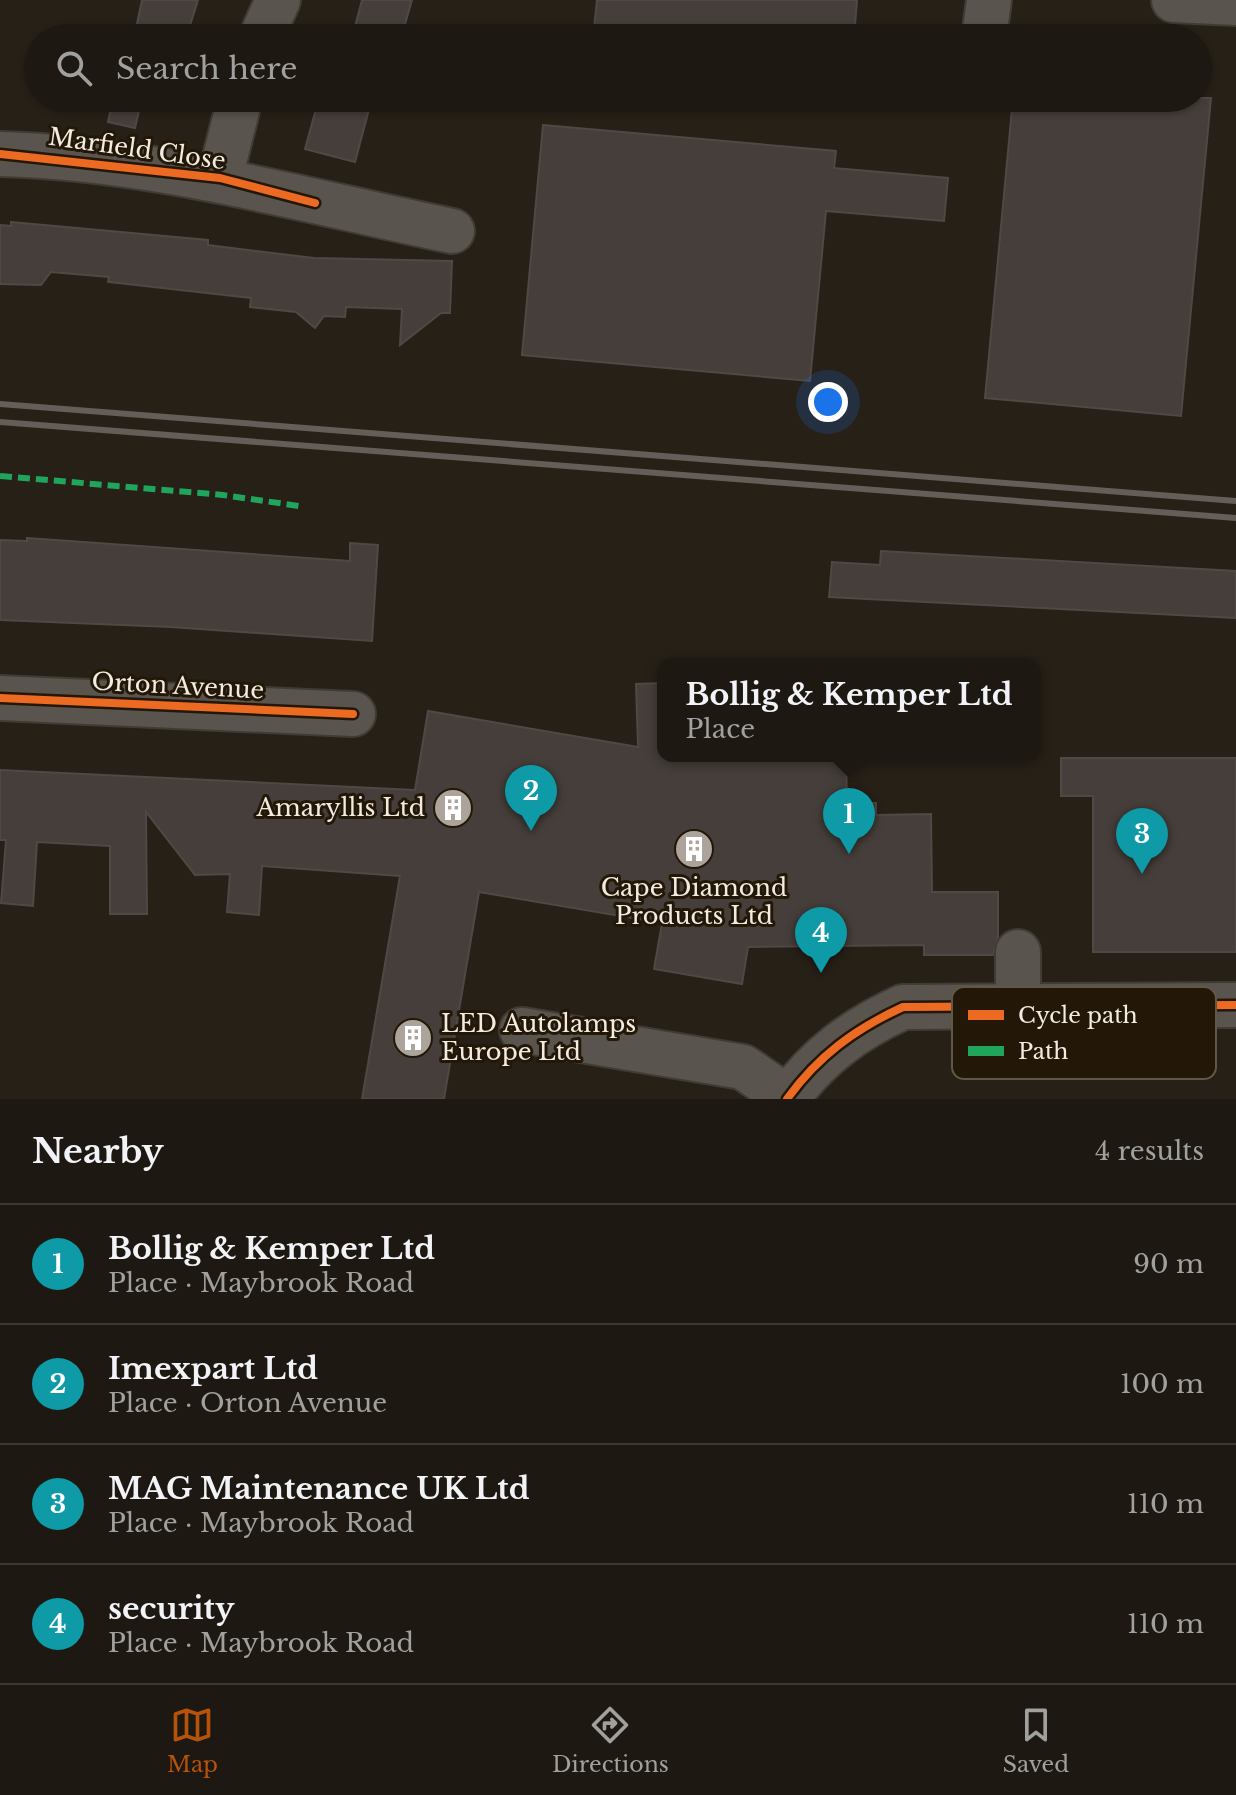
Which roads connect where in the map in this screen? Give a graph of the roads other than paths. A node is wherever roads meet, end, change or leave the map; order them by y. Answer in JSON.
{"nodes":[{"id":1,"x":278,"y":0,"type":"edge"},
{"id":2,"x":989,"y":0,"type":"edge"},
{"id":3,"x":1174,"y":0,"type":"edge"},
{"id":4,"x":1236,"y":3,"type":"edge"},
{"id":5,"x":267,"y":24,"type":"edge"},
{"id":6,"x":986,"y":24,"type":"edge"},
{"id":7,"x":236,"y":112,"type":"edge"},
{"id":8,"x":0,"y":154,"type":"edge"},
{"id":9,"x":220,"y":178,"type":"junction"},
{"id":10,"x":452,"y":231,"type":"dead end"},
{"id":11,"x":0,"y":698,"type":"edge"},
{"id":12,"x":353,"y":714,"type":"dead end"},
{"id":13,"x":1018,"y":952,"type":"dead end"},
{"id":14,"x":1018,"y":987,"type":"edge"},
{"id":15,"x":1216,"y":1005,"type":"edge"},
{"id":16,"x":1236,"y":1005,"type":"edge"},
{"id":17,"x":952,"y":1007,"type":"edge"},
{"id":18,"x":522,"y":1030,"type":"dead end"},
{"id":19,"x":788,"y":1098,"type":"edge"}],
"edges":[{"from":1,"to":5,"type":"street"},
{"from":2,"to":6,"type":"street"},
{"from":3,"to":4,"type":"street"},
{"from":7,"to":9,"type":"street","name":"Marfield Close"},
{"from":8,"to":9,"type":"street","name":"Marfield Close"},
{"from":9,"to":10,"type":"street","name":"Marfield Close"},
{"from":11,"to":12,"type":"street","name":"Orton Avenue"},
{"from":13,"to":14,"type":"street"},
{"from":15,"to":16,"type":"street"},
{"from":17,"to":19,"type":"street"},
{"from":18,"to":19,"type":"street"}]}
